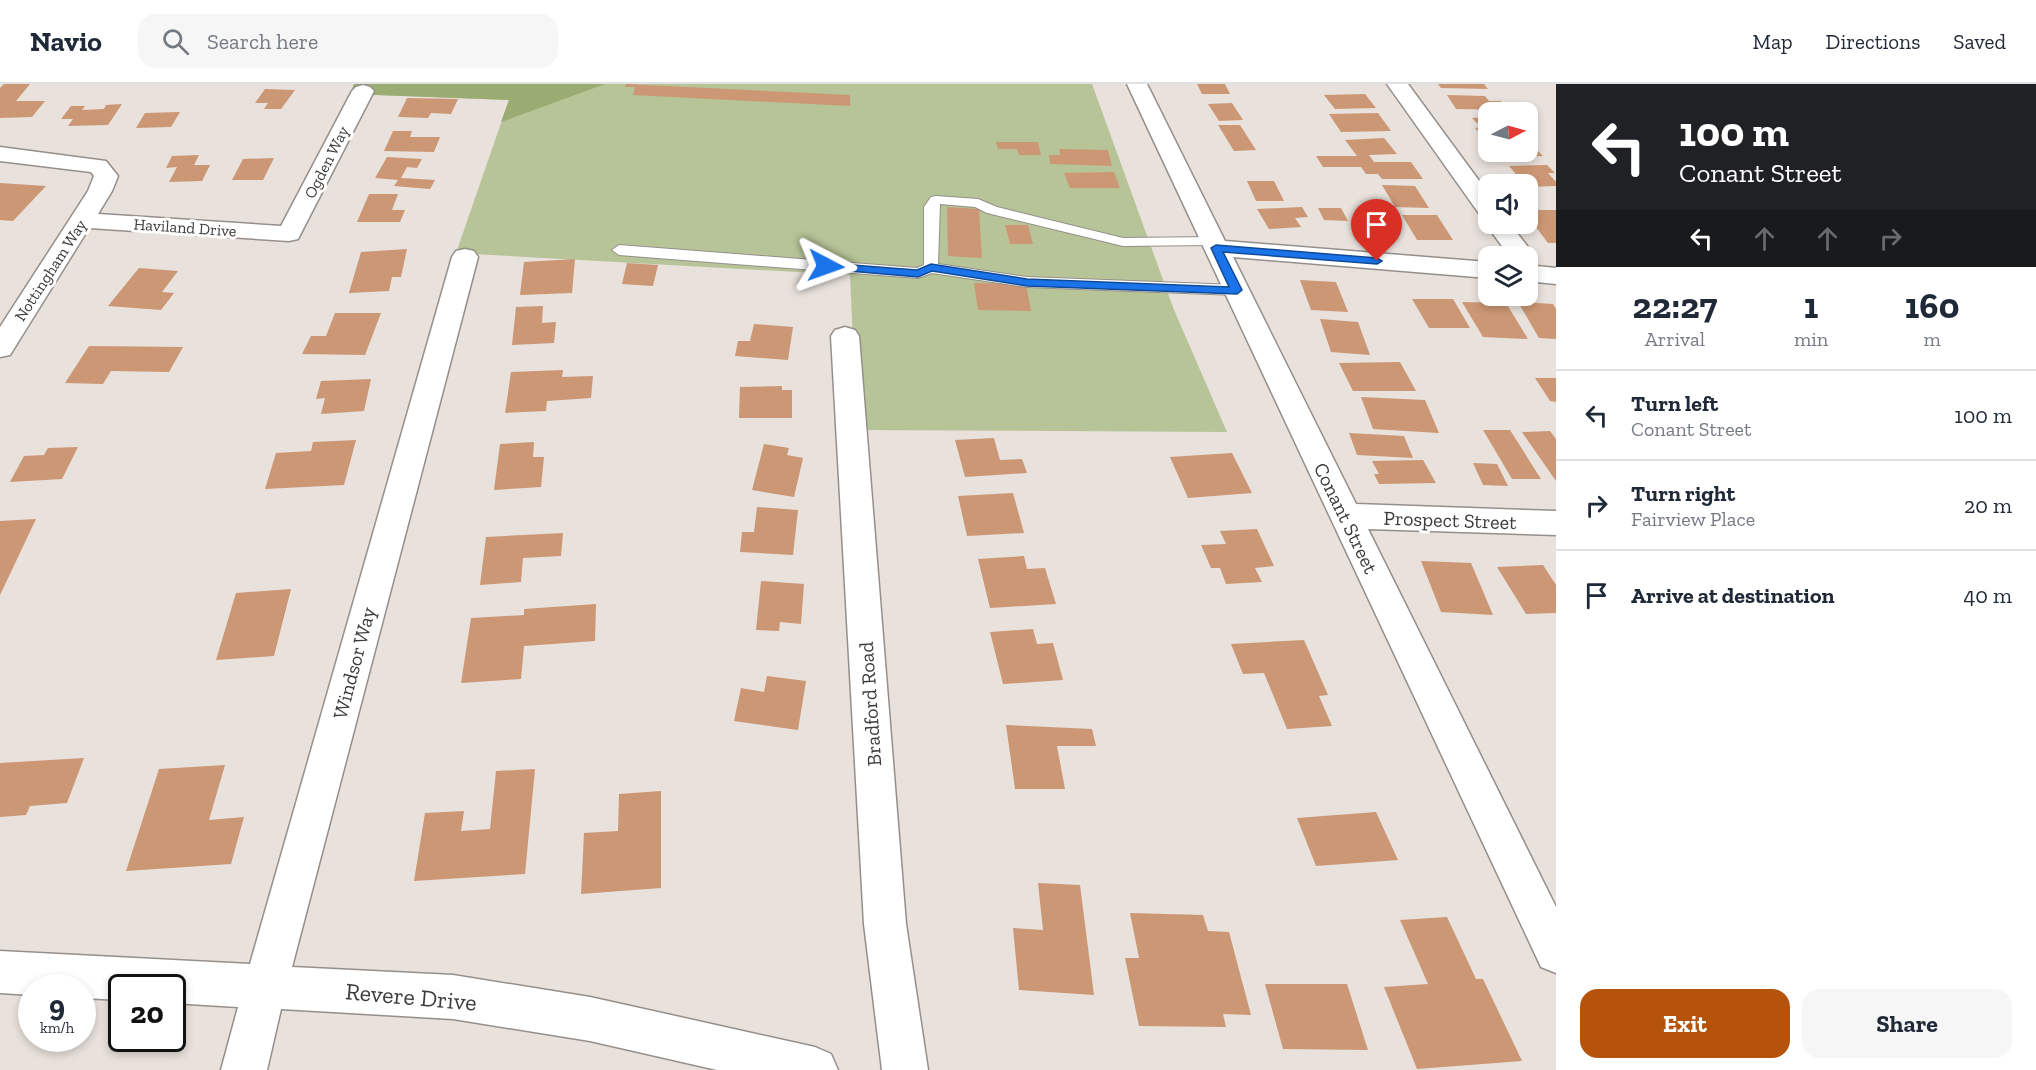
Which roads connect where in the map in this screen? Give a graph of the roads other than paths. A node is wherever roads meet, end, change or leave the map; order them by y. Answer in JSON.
{"nodes":[{"id":1,"x":1137,"y":84,"type":"edge"},
{"id":2,"x":1397,"y":84,"type":"edge"},
{"id":3,"x":363,"y":91,"type":"dead end"},
{"id":4,"x":0,"y":154,"type":"edge"},
{"id":5,"x":1478,"y":196,"type":"edge"},
{"id":6,"x":82,"y":220,"type":"junction"},
{"id":7,"x":289,"y":234,"type":"joint"},
{"id":8,"x":1506,"y":234,"type":"edge"},
{"id":9,"x":1214,"y":245,"type":"junction"},
{"id":10,"x":1515,"y":246,"type":"edge"},
{"id":11,"x":619,"y":250,"type":"dead end"},
{"id":12,"x":465,"y":257,"type":"dead end"},
{"id":13,"x":931,"y":268,"type":"junction"},
{"id":14,"x":1478,"y":269,"type":"edge"},
{"id":15,"x":1237,"y":290,"type":"junction"},
{"id":16,"x":845,"y":336,"type":"dead end"},
{"id":17,"x":0,"y":348,"type":"edge"},
{"id":18,"x":1344,"y":516,"type":"junction"},
{"id":19,"x":1556,"y":523,"type":"edge"},
{"id":20,"x":1556,"y":952,"type":"edge"},
{"id":21,"x":0,"y":972,"type":"edge"},
{"id":22,"x":265,"y":987,"type":"junction"},
{"id":23,"x":244,"y":1070,"type":"edge"},
{"id":24,"x":815,"y":1070,"type":"edge"},
{"id":25,"x":905,"y":1070,"type":"edge"}],
"edges":[{"from":1,"to":9,"type":"street","name":"Conant Street"},
{"from":2,"to":5,"type":"street"},
{"from":3,"to":7,"type":"street","name":"Ogden Way"},
{"from":4,"to":6,"type":"street","name":"Nottingham Way"},
{"from":6,"to":7,"type":"street","name":"Haviland Drive"},
{"from":6,"to":17,"type":"street","name":"Nottingham Way"},
{"from":8,"to":10,"type":"street"},
{"from":9,"to":13,"type":"lane"},
{"from":9,"to":14,"type":"street"},
{"from":9,"to":15,"type":"street","name":"Conant Street"},
{"from":11,"to":13,"type":"lane"},
{"from":12,"to":22,"type":"street","name":"Windsor Way"},
{"from":13,"to":15,"type":"lane"},
{"from":15,"to":18,"type":"street","name":"Conant Street"},
{"from":16,"to":25,"type":"street","name":"Bradford Road"},
{"from":18,"to":19,"type":"street","name":"Prospect Street"},
{"from":18,"to":20,"type":"street","name":"Conant Street"},
{"from":21,"to":22,"type":"street","name":"Revere Drive"},
{"from":22,"to":23,"type":"street","name":"Windsor Way"},
{"from":22,"to":24,"type":"street","name":"Revere Drive"}]}
